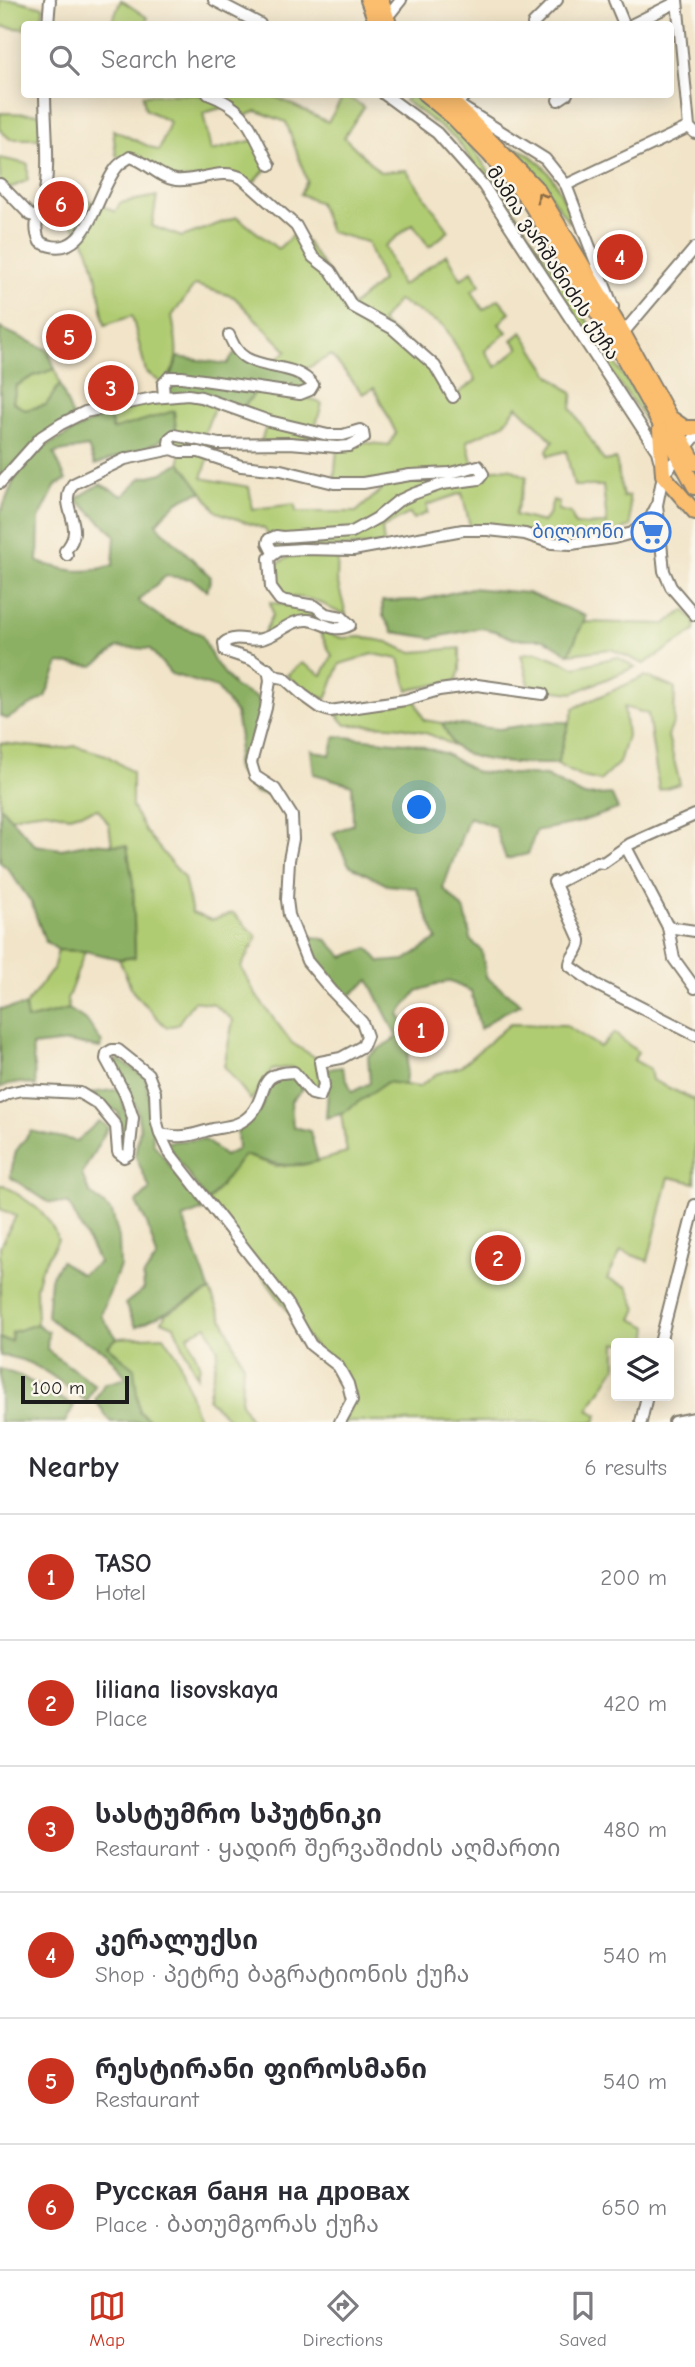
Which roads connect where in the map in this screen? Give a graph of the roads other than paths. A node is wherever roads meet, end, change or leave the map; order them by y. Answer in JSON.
{"nodes":[{"id":1,"x":50,"y":0,"type":"edge"},
{"id":2,"x":214,"y":0,"type":"edge"},
{"id":3,"x":368,"y":0,"type":"edge"},
{"id":4,"x":401,"y":0,"type":"edge"},
{"id":5,"x":557,"y":0,"type":"edge"},
{"id":6,"x":614,"y":0,"type":"edge"},
{"id":7,"x":677,"y":1,"type":"edge"},
{"id":8,"x":381,"y":15,"type":"edge"},
{"id":9,"x":48,"y":21,"type":"edge"},
{"id":10,"x":254,"y":21,"type":"edge"},
{"id":11,"x":536,"y":21,"type":"edge"},
{"id":12,"x":623,"y":21,"type":"edge"},
{"id":13,"x":639,"y":21,"type":"edge"},
{"id":14,"x":45,"y":98,"type":"edge"},
{"id":15,"x":217,"y":98,"type":"edge"},
{"id":16,"x":389,"y":98,"type":"edge"},
{"id":17,"x":430,"y":98,"type":"edge"},
{"id":18,"x":456,"y":98,"type":"edge"},
{"id":19,"x":692,"y":130,"type":"edge"},
{"id":20,"x":270,"y":165,"type":"dead end"},
{"id":21,"x":0,"y":184,"type":"edge"},
{"id":22,"x":566,"y":185,"type":"junction"},
{"id":23,"x":37,"y":217,"type":"junction"},
{"id":24,"x":695,"y":248,"type":"edge"},
{"id":25,"x":623,"y":333,"type":"junction"},
{"id":26,"x":229,"y":335,"type":"dead end"},
{"id":27,"x":164,"y":397,"type":"junction"},
{"id":28,"x":453,"y":397,"type":"dead end"},
{"id":29,"x":664,"y":419,"type":"junction"},
{"id":30,"x":695,"y":428,"type":"edge"},
{"id":31,"x":686,"y":447,"type":"edge"},
{"id":32,"x":172,"y":449,"type":"junction"},
{"id":33,"x":695,"y":463,"type":"edge"},
{"id":34,"x":663,"y":475,"type":"junction"},
{"id":35,"x":0,"y":483,"type":"edge"},
{"id":36,"x":695,"y":487,"type":"edge"},
{"id":37,"x":657,"y":505,"type":"junction"},
{"id":38,"x":695,"y":512,"type":"edge"},
{"id":39,"x":277,"y":552,"type":"junction"},
{"id":40,"x":67,"y":555,"type":"dead end"},
{"id":41,"x":695,"y":615,"type":"edge"},
{"id":42,"x":268,"y":669,"type":"junction"},
{"id":43,"x":543,"y":694,"type":"dead end"},
{"id":44,"x":695,"y":816,"type":"edge"},
{"id":45,"x":625,"y":847,"type":"junction"},
{"id":46,"x":668,"y":927,"type":"junction"},
{"id":47,"x":695,"y":931,"type":"edge"},
{"id":48,"x":695,"y":988,"type":"edge"},
{"id":49,"x":695,"y":1035,"type":"edge"},
{"id":50,"x":0,"y":1098,"type":"edge"},
{"id":51,"x":160,"y":1134,"type":"junction"},
{"id":52,"x":695,"y":1205,"type":"edge"},
{"id":53,"x":661,"y":1338,"type":"edge"},
{"id":54,"x":646,"y":1401,"type":"edge"},
{"id":55,"x":695,"y":1418,"type":"edge"},
{"id":56,"x":340,"y":1422,"type":"edge"},
{"id":57,"x":641,"y":1422,"type":"edge"},
{"id":58,"x":674,"y":1422,"type":"edge"}],
"edges":[{"from":1,"to":9,"type":"street"},
{"from":2,"to":10,"type":"street"},
{"from":3,"to":8,"type":"main road"},
{"from":4,"to":8,"type":"street"},
{"from":5,"to":11,"type":"street"},
{"from":6,"to":12,"type":"street"},
{"from":7,"to":13,"type":"street"},
{"from":7,"to":19,"type":"street"},
{"from":14,"to":23,"type":"street"},
{"from":15,"to":20,"type":"street"},
{"from":16,"to":34,"type":"street","name":"მამია ვარშანიძის ქუჩა"},
{"from":17,"to":29,"type":"main road"},
{"from":18,"to":22,"type":"street"},
{"from":25,"to":18,"type":"main road","one_way":true},
{"from":19,"to":22,"type":"street"},
{"from":21,"to":23,"type":"street"},
{"from":22,"to":25,"type":"street"},
{"from":23,"to":28,"type":"street"},
{"from":24,"to":25,"type":"street"},
{"from":25,"to":29,"type":"main road"},
{"from":26,"to":27,"type":"street"},
{"from":27,"to":32,"type":"street"},
{"from":27,"to":35,"type":"street"},
{"from":29,"to":30,"type":"main road"},
{"from":29,"to":31,"type":"main road"},
{"from":29,"to":34,"type":"main road"},
{"from":31,"to":33,"type":"main road"},
{"from":31,"to":34,"type":"street"},
{"from":31,"to":36,"type":"main road"},
{"from":32,"to":39,"type":"street"},
{"from":32,"to":40,"type":"street"},
{"from":34,"to":37,"type":"street"},
{"from":34,"to":38,"type":"main road"},
{"from":37,"to":39,"type":"street"},
{"from":37,"to":41,"type":"street"},
{"from":39,"to":42,"type":"street"},
{"from":42,"to":43,"type":"street"},
{"from":42,"to":51,"type":"street"},
{"from":44,"to":45,"type":"street"},
{"from":45,"to":46,"type":"street"},
{"from":45,"to":49,"type":"street"},
{"from":46,"to":47,"type":"street"},
{"from":46,"to":48,"type":"street"},
{"from":50,"to":51,"type":"street"},
{"from":51,"to":56,"type":"street"},
{"from":52,"to":53,"type":"street"},
{"from":54,"to":57,"type":"street"},
{"from":55,"to":58,"type":"street"}]}
